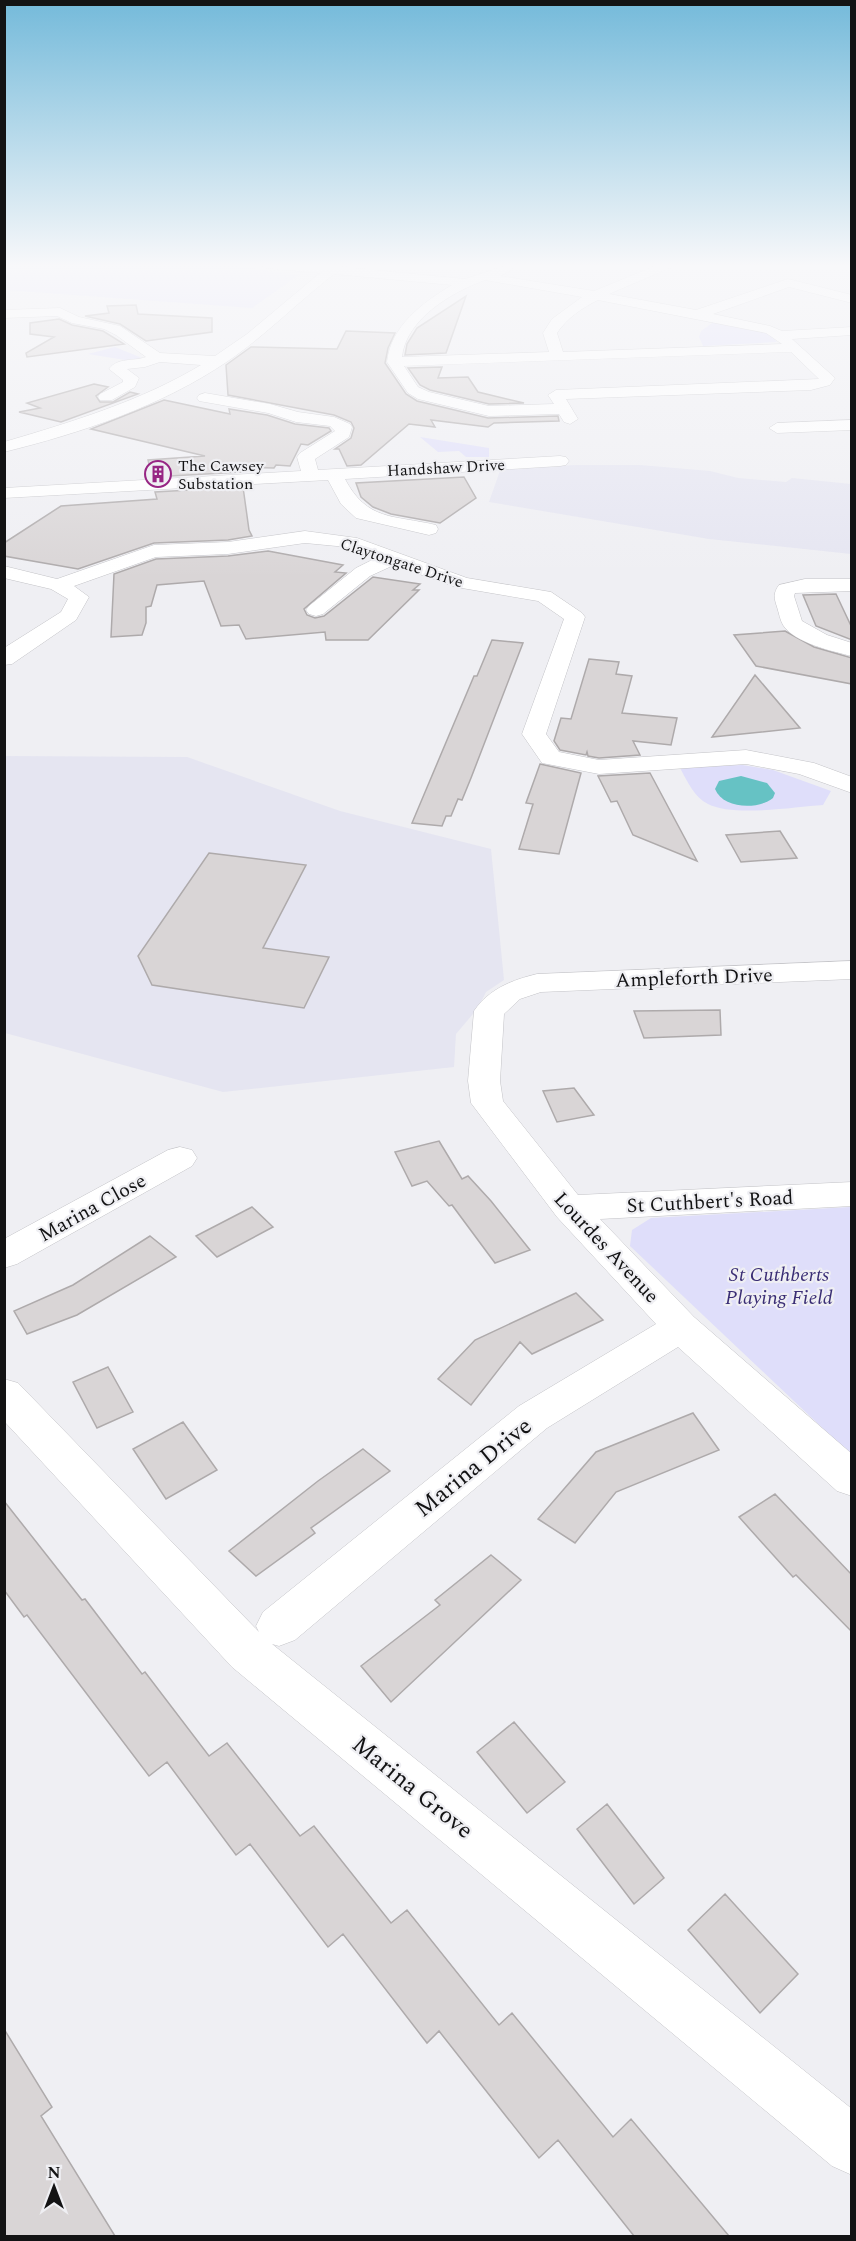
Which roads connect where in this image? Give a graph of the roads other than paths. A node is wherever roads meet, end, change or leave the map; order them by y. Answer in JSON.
{"nodes":[{"id":1,"x":117,"y":369,"type":"edge"},
{"id":2,"x":203,"y":369,"type":"edge"},
{"id":3,"x":398,"y":369,"type":"edge"},
{"id":4,"x":816,"y":369,"type":"edge"},
{"id":5,"x":841,"y":372,"type":"dead end"},
{"id":6,"x":821,"y":373,"type":"junction"},
{"id":7,"x":742,"y":387,"type":"junction"},
{"id":8,"x":106,"y":397,"type":"dead end"},
{"id":9,"x":205,"y":398,"type":"dead end"},
{"id":10,"x":852,"y":425,"type":"edge"},
{"id":11,"x":4,"y":447,"type":"edge"},
{"id":12,"x":560,"y":461,"type":"dead end"},
{"id":13,"x":333,"y":473,"type":"junction"},
{"id":14,"x":311,"y":474,"type":"junction"},
{"id":15,"x":4,"y":493,"type":"edge"},
{"id":16,"x":429,"y":529,"type":"dead end"},
{"id":17,"x":392,"y":558,"type":"junction"},
{"id":18,"x":4,"y":572,"type":"edge"},
{"id":19,"x":58,"y":585,"type":"junction"},
{"id":20,"x":852,"y":585,"type":"edge"},
{"id":21,"x":316,"y":610,"type":"dead end"},
{"id":22,"x":55,"y":625,"type":"junction"},
{"id":23,"x":87,"y":631,"type":"dead end"},
{"id":24,"x":852,"y":650,"type":"edge"},
{"id":25,"x":4,"y":659,"type":"edge"},
{"id":26,"x":852,"y":786,"type":"edge"},
{"id":27,"x":852,"y":970,"type":"edge"},
{"id":28,"x":537,"y":983,"type":"joint"},
{"id":29,"x":180,"y":1158,"type":"dead end"},
{"id":30,"x":852,"y":1194,"type":"edge"},
{"id":31,"x":569,"y":1209,"type":"junction"},
{"id":32,"x":4,"y":1255,"type":"edge"},
{"id":33,"x":681,"y":1327,"type":"junction"},
{"id":34,"x":4,"y":1394,"type":"edge"},
{"id":35,"x":852,"y":1479,"type":"edge"},
{"id":36,"x":279,"y":1626,"type":"dead end"},
{"id":37,"x":852,"y":2146,"type":"edge"}],
"edges":[{"from":1,"to":8,"type":"street"},
{"from":2,"to":11,"type":"street"},
{"from":3,"to":7,"type":"street"},
{"from":4,"to":6,"type":"street"},
{"from":5,"to":6,"type":"street"},
{"from":6,"to":7,"type":"street"},
{"from":7,"to":10,"type":"street"},
{"from":9,"to":14,"type":"street"},
{"from":12,"to":13,"type":"street","name":"Handshaw Drive"},
{"from":13,"to":14,"type":"street","name":"Handshaw Drive"},
{"from":13,"to":16,"type":"street"},
{"from":14,"to":15,"type":"street","name":"Handshaw Drive"},
{"from":17,"to":19,"type":"street","name":"Claytongate Drive"},
{"from":17,"to":21,"type":"street"},
{"from":17,"to":26,"type":"street","name":"Claytongate Drive"},
{"from":18,"to":19,"type":"street"},
{"from":19,"to":22,"type":"street"},
{"from":20,"to":24,"type":"street"},
{"from":22,"to":23,"type":"street"},
{"from":22,"to":25,"type":"street"},
{"from":27,"to":28,"type":"street","name":"Ampleforth Drive"},
{"from":28,"to":31,"type":"street","name":"Lourdes Avenue"},
{"from":29,"to":32,"type":"street","name":"Marina Close"},
{"from":30,"to":31,"type":"street","name":"St Cuthbert's Road"},
{"from":31,"to":33,"type":"street","name":"Lourdes Avenue"},
{"from":33,"to":35,"type":"street","name":"Lourdes Avenue"},
{"from":33,"to":36,"type":"street","name":"Marina Drive"},
{"from":34,"to":37,"type":"street","name":"Marina Grove"}]}
